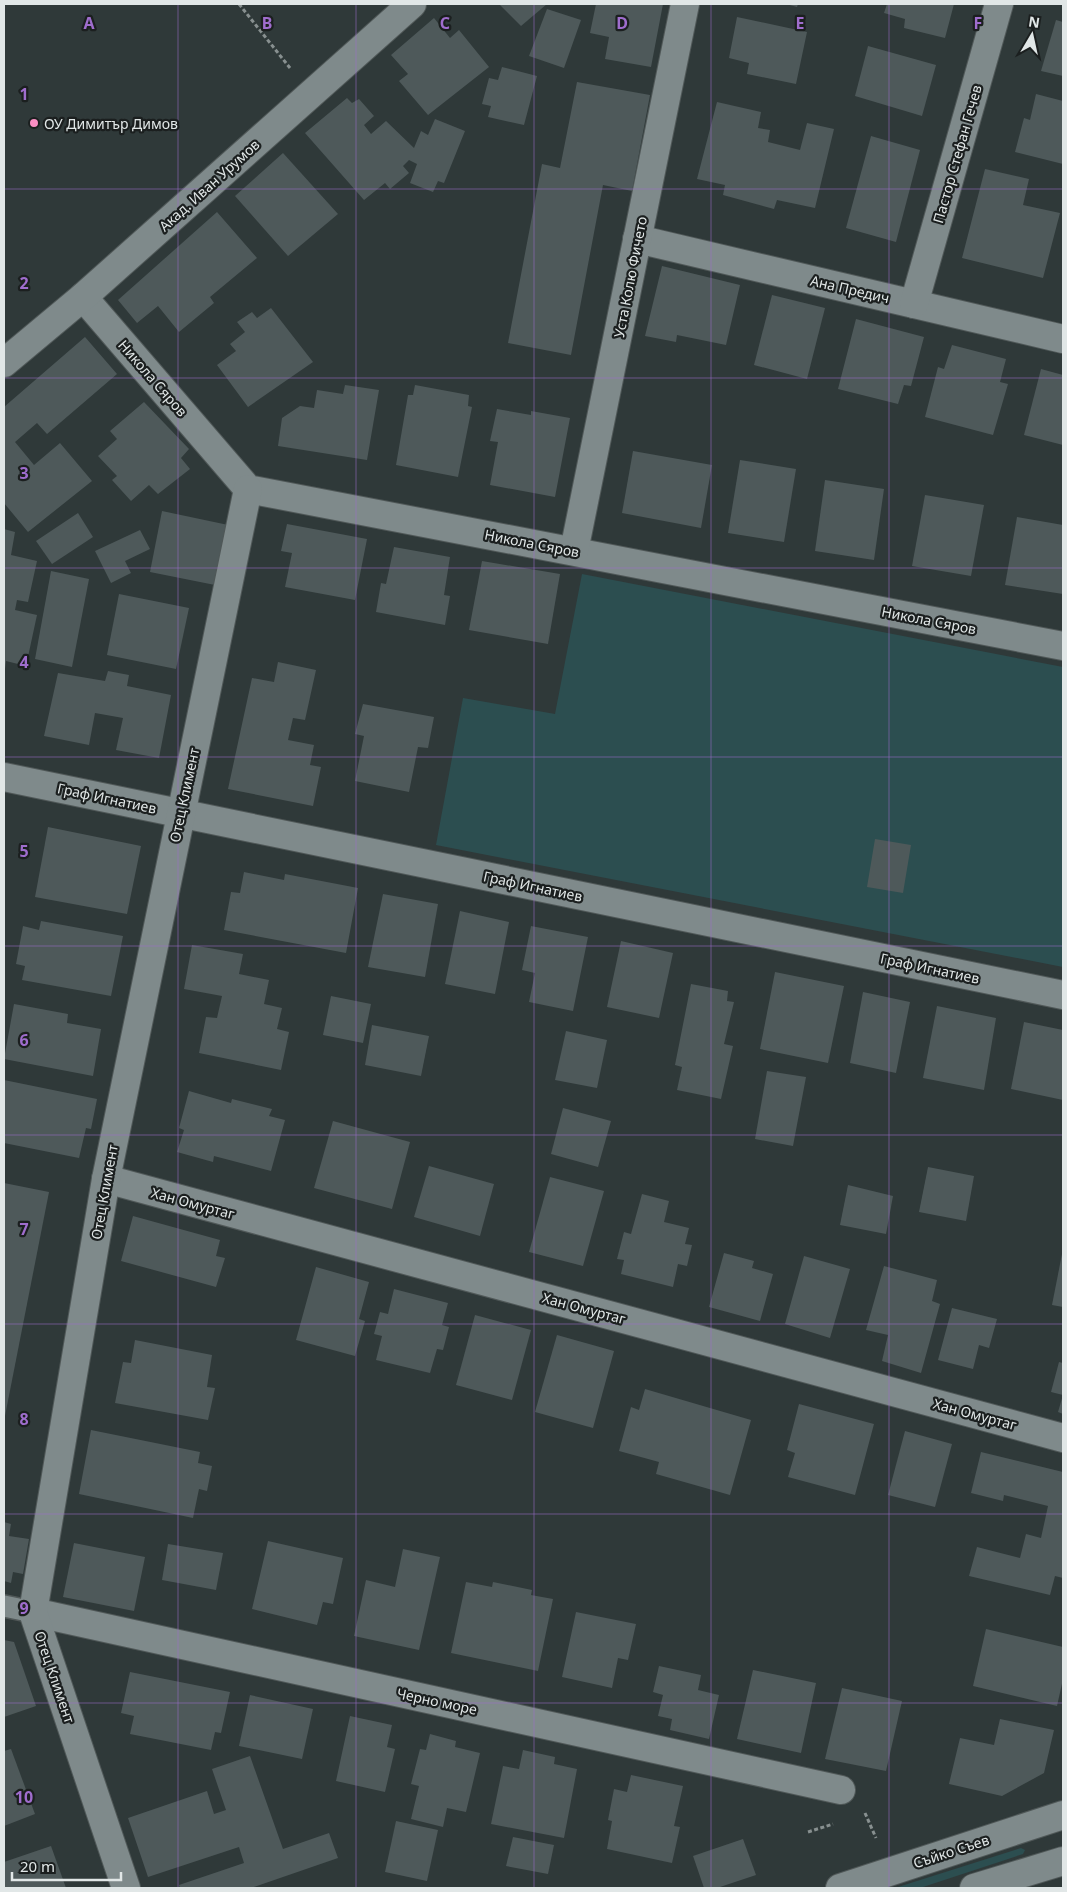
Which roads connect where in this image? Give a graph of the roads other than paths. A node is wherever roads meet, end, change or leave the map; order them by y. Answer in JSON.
{"nodes":[{"id":1,"x":412,"y":4,"type":"edge"},
{"id":2,"x":685,"y":4,"type":"edge"},
{"id":3,"x":1000,"y":4,"type":"edge"},
{"id":4,"x":637,"y":239,"type":"junction"},
{"id":5,"x":83,"y":297,"type":"junction"},
{"id":6,"x":914,"y":304,"type":"junction"},
{"id":7,"x":1063,"y":339,"type":"edge"},
{"id":8,"x":4,"y":363,"type":"edge"},
{"id":9,"x":248,"y":489,"type":"junction"},
{"id":10,"x":574,"y":551,"type":"junction"},
{"id":11,"x":1063,"y":646,"type":"edge"},
{"id":12,"x":4,"y":777,"type":"edge"},
{"id":13,"x":181,"y":814,"type":"junction"},
{"id":14,"x":1063,"y":995,"type":"edge"},
{"id":15,"x":106,"y":1179,"type":"junction"},
{"id":16,"x":1063,"y":1438,"type":"edge"},
{"id":17,"x":4,"y":1606,"type":"edge"},
{"id":18,"x":33,"y":1612,"type":"junction"},
{"id":19,"x":842,"y":1790,"type":"dead end"},
{"id":20,"x":1063,"y":1815,"type":"edge"},
{"id":21,"x":1063,"y":1861,"type":"edge"},
{"id":22,"x":126,"y":1888,"type":"edge"},
{"id":23,"x":840,"y":1888,"type":"edge"},
{"id":24,"x":974,"y":1888,"type":"edge"}],
"edges":[{"from":1,"to":5,"type":"street","name":"Акад. Иван Урумов"},
{"from":2,"to":4,"type":"street","name":"Уста Колю Фичето"},
{"from":3,"to":6,"type":"street","name":"Пастор Стефан Гечев"},
{"from":4,"to":6,"type":"street","name":"Ана Предич"},
{"from":4,"to":10,"type":"street","name":"Уста Колю Фичето"},
{"from":5,"to":8,"type":"street","name":"Акад. Иван Урумов"},
{"from":5,"to":9,"type":"street","name":"Никола Сяров"},
{"from":6,"to":7,"type":"street","name":"Ана Предич"},
{"from":9,"to":10,"type":"street","name":"Никола Сяров"},
{"from":9,"to":13,"type":"street","name":"Отец Климент"},
{"from":10,"to":11,"type":"street","name":"Никола Сяров"},
{"from":12,"to":13,"type":"street","name":"Граф Игнатиев"},
{"from":13,"to":14,"type":"street","name":"Граф Игнатиев"},
{"from":13,"to":15,"type":"street","name":"Отец Климент"},
{"from":15,"to":16,"type":"street","name":"Хан Омуртаг"},
{"from":15,"to":18,"type":"street","name":"Отец Климент"},
{"from":17,"to":18,"type":"lane"},
{"from":18,"to":19,"type":"street","name":"Черно море"},
{"from":18,"to":22,"type":"street","name":"Отец Климент"},
{"from":20,"to":23,"type":"street","name":"Съйко Съев"},
{"from":21,"to":24,"type":"street"}]}
